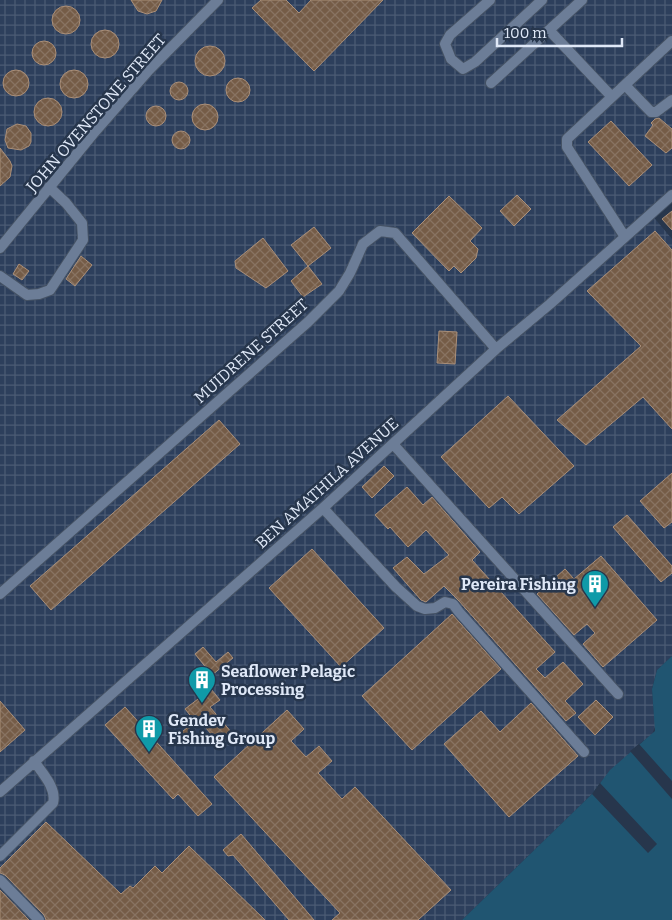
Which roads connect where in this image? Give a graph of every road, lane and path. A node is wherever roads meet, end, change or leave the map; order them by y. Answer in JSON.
{"nodes":[{"id":1,"x":218,"y":0,"type":"edge"},
{"id":2,"x":490,"y":0,"type":"edge"},
{"id":3,"x":542,"y":0,"type":"edge"},
{"id":4,"x":582,"y":0,"type":"edge"},
{"id":5,"x":549,"y":30,"type":"junction"},
{"id":6,"x":672,"y":41,"type":"edge"},
{"id":7,"x":491,"y":83,"type":"dead end"},
{"id":8,"x":625,"y":84,"type":"junction"},
{"id":9,"x":612,"y":97,"type":"junction"},
{"id":10,"x":672,"y":100,"type":"edge"},
{"id":11,"x":50,"y":188,"type":"junction"},
{"id":12,"x":672,"y":195,"type":"edge"},
{"id":13,"x":625,"y":237,"type":"junction"},
{"id":14,"x":0,"y":248,"type":"edge"},
{"id":15,"x":0,"y":276,"type":"edge"},
{"id":16,"x":496,"y":349,"type":"junction"},
{"id":17,"x":393,"y":444,"type":"junction"},
{"id":18,"x":323,"y":508,"type":"junction"},
{"id":19,"x":0,"y":594,"type":"edge"},
{"id":20,"x":618,"y":694,"type":"dead end"},
{"id":21,"x":584,"y":752,"type":"dead end"},
{"id":22,"x":34,"y":761,"type":"junction"},
{"id":23,"x":0,"y":792,"type":"edge"},
{"id":24,"x":0,"y":856,"type":"edge"},
{"id":25,"x":0,"y":880,"type":"edge"},
{"id":26,"x":39,"y":920,"type":"edge"}],
"edges":[{"from":1,"to":11,"type":"street","name":"JOHN OVENSTONE STREET"},
{"from":2,"to":3,"type":"street"},
{"from":4,"to":5,"type":"street"},
{"from":5,"to":7,"type":"street"},
{"from":5,"to":9,"type":"street"},
{"from":6,"to":8,"type":"street"},
{"from":8,"to":9,"type":"street"},
{"from":8,"to":10,"type":"street"},
{"from":9,"to":13,"type":"street"},
{"from":11,"to":14,"type":"street","name":"JOHN OVENSTONE STREET"},
{"from":11,"to":15,"type":"street"},
{"from":12,"to":13,"type":"street","name":"BEN AMATHILA AVENUE"},
{"from":13,"to":16,"type":"street","name":"BEN AMATHILA AVENUE"},
{"from":16,"to":17,"type":"street","name":"BEN AMATHILA AVENUE"},
{"from":16,"to":19,"type":"street","name":"MUIDRENE STREET"},
{"from":17,"to":18,"type":"street","name":"BEN AMATHILA AVENUE"},
{"from":17,"to":20,"type":"street"},
{"from":18,"to":21,"type":"street"},
{"from":18,"to":22,"type":"street","name":"BEN AMATHILA AVENUE"},
{"from":22,"to":23,"type":"street","name":"BEN AMATHILA AVENUE"},
{"from":22,"to":24,"type":"street"},
{"from":25,"to":26,"type":"street"}]}
